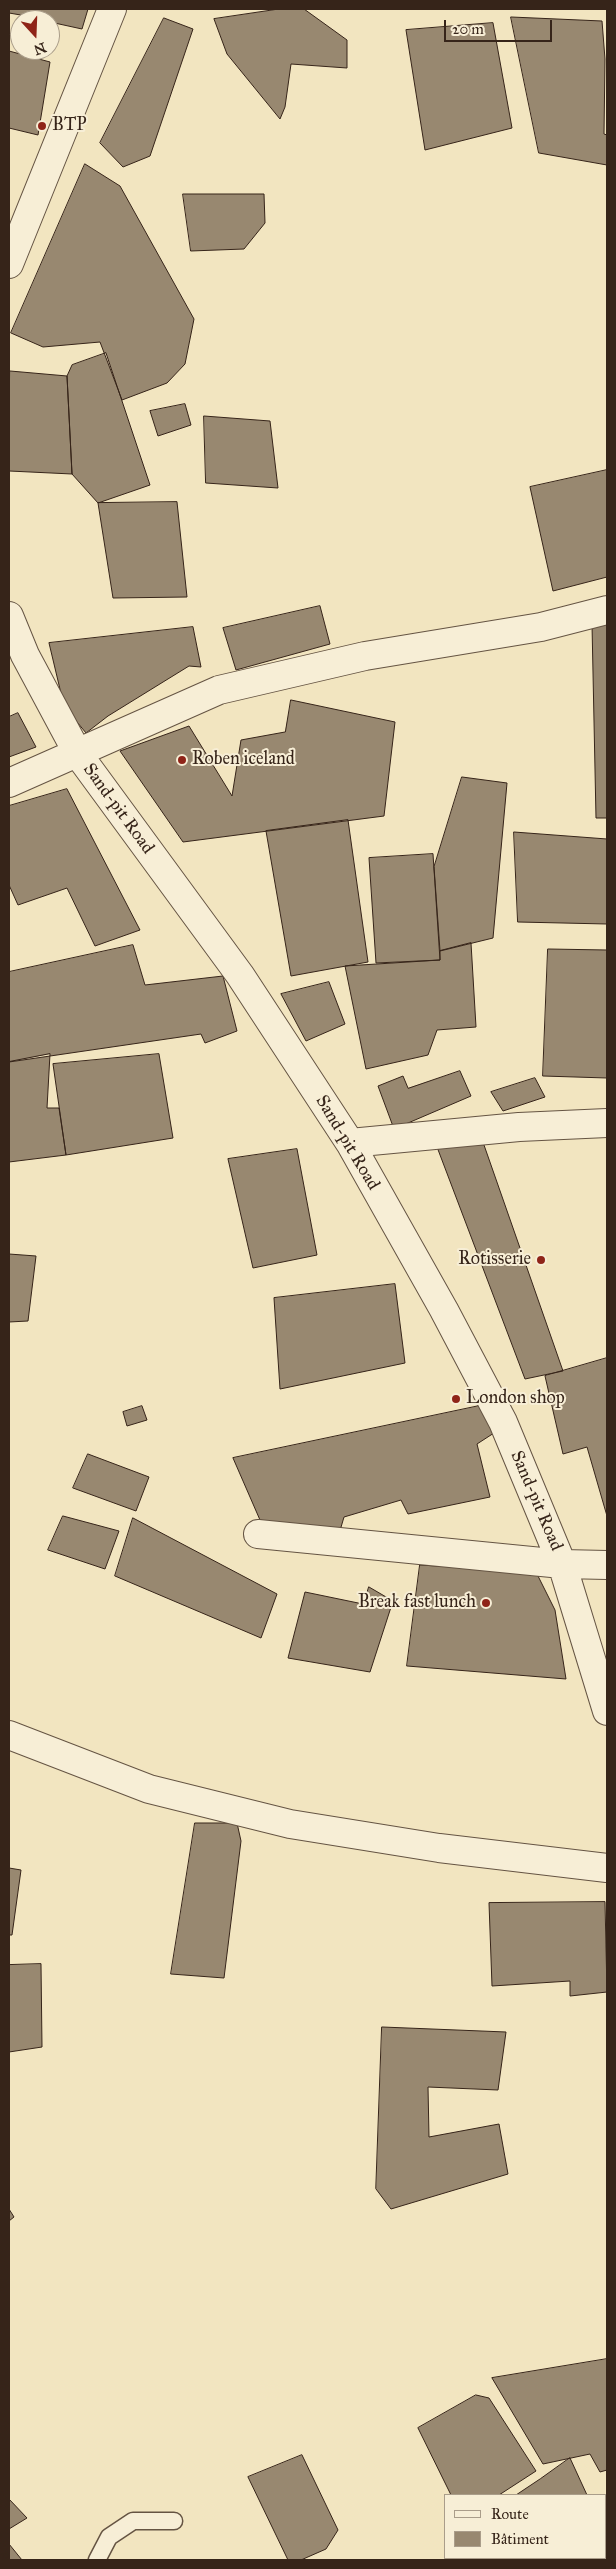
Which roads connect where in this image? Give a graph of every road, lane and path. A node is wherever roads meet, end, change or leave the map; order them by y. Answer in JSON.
{"nodes":[{"id":1,"x":112,"y":9,"type":"edge"},
{"id":2,"x":9,"y":264,"type":"edge"},
{"id":3,"x":607,"y":610,"type":"edge"},
{"id":4,"x":9,"y":616,"type":"edge"},
{"id":5,"x":17,"y":653,"type":"edge"},
{"id":6,"x":78,"y":754,"type":"junction"},
{"id":7,"x":9,"y":784,"type":"edge"},
{"id":8,"x":607,"y":1123,"type":"edge"},
{"id":9,"x":350,"y":1143,"type":"junction"},
{"id":10,"x":258,"y":1534,"type":"dead end"},
{"id":11,"x":562,"y":1564,"type":"junction"},
{"id":12,"x":607,"y":1565,"type":"edge"},
{"id":13,"x":607,"y":1711,"type":"edge"},
{"id":14,"x":9,"y":1735,"type":"edge"},
{"id":15,"x":607,"y":1868,"type":"edge"},
{"id":16,"x":174,"y":2522,"type":"dead end"},
{"id":17,"x":97,"y":2560,"type":"edge"}],
"edges":[{"from":1,"to":2,"type":"street"},
{"from":3,"to":6,"type":"street"},
{"from":4,"to":5,"type":"street","name":"Sand-pit Road"},
{"from":5,"to":6,"type":"street","name":"Sand-pit Road"},
{"from":6,"to":7,"type":"street"},
{"from":6,"to":9,"type":"street","name":"Sand-pit Road"},
{"from":8,"to":9,"type":"street"},
{"from":9,"to":11,"type":"street","name":"Sand-pit Road"},
{"from":10,"to":11,"type":"street"},
{"from":11,"to":12,"type":"street"},
{"from":11,"to":13,"type":"street","name":"Sand-pit Road"},
{"from":14,"to":15,"type":"street"},
{"from":16,"to":17,"type":"lane"}]}
